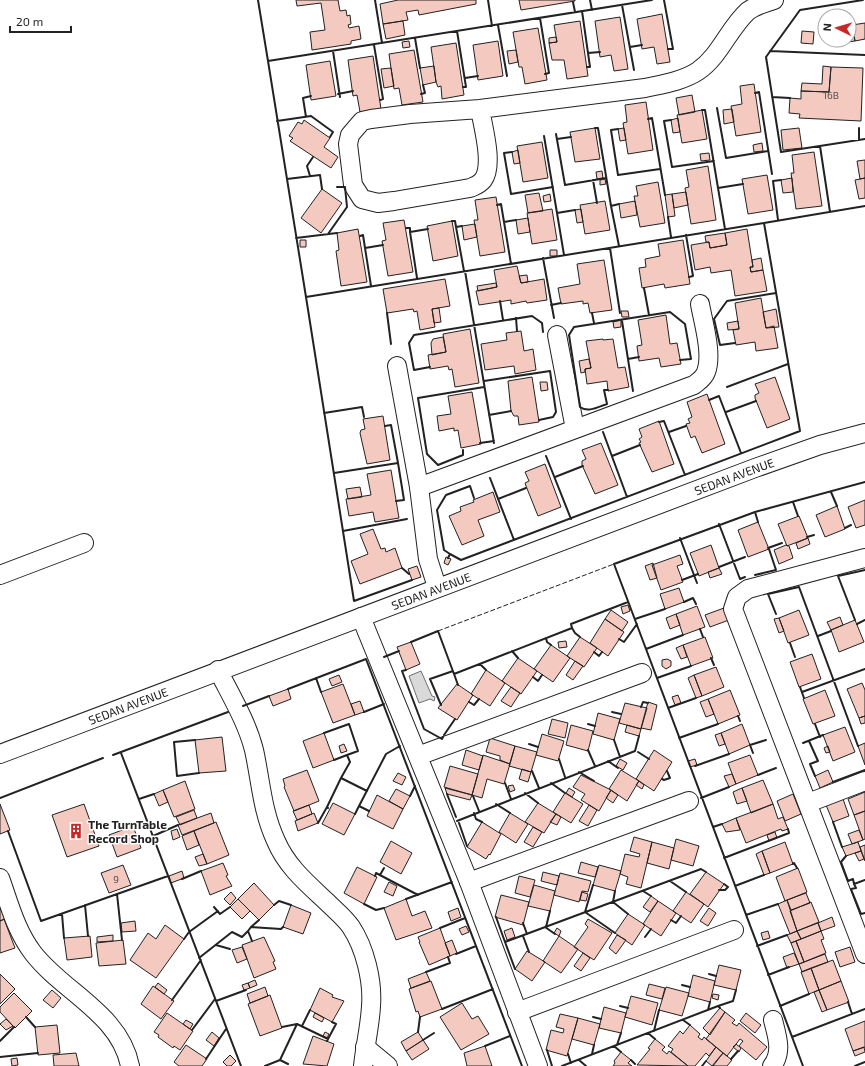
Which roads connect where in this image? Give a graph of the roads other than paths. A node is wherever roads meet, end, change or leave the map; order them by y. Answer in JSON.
{"nodes":[{"id":1,"x":774,"y":0,"type":"edge"},
{"id":2,"x":480,"y":109,"type":"junction"},
{"id":3,"x":700,"y":304,"type":"dead end"},
{"id":4,"x":557,"y":334,"type":"dead end"},
{"id":5,"x":397,"y":366,"type":"dead end"},
{"id":6,"x":575,"y":429,"type":"junction"},
{"id":7,"x":865,"y":433,"type":"edge"},
{"id":8,"x":419,"y":487,"type":"junction"},
{"id":9,"x":84,"y":543,"type":"dead end"},
{"id":10,"x":865,"y":558,"type":"edge"},
{"id":11,"x":0,"y":576,"type":"edge"},
{"id":12,"x":437,"y":587,"type":"junction"},
{"id":13,"x":361,"y":617,"type":"junction"},
{"id":14,"x":218,"y":670,"type":"junction"},
{"id":15,"x":642,"y":673,"type":"dead end"},
{"id":16,"x":0,"y":754,"type":"edge"},
{"id":17,"x":418,"y":756,"type":"junction"},
{"id":18,"x":865,"y":781,"type":"edge"},
{"id":19,"x":689,"y":801,"type":"dead end"},
{"id":20,"x":808,"y":803,"type":"junction"},
{"id":21,"x":0,"y":878,"type":"edge"},
{"id":22,"x":469,"y":882,"type":"junction"},
{"id":23,"x":734,"y":930,"type":"dead end"},
{"id":24,"x":865,"y":954,"type":"edge"},
{"id":25,"x":517,"y":1012,"type":"junction"},
{"id":26,"x":773,"y":1020,"type":"dead end"},
{"id":27,"x":365,"y":1047,"type":"junction"},
{"id":28,"x":130,"y":1066,"type":"edge"},
{"id":29,"x":363,"y":1066,"type":"edge"},
{"id":30,"x":388,"y":1066,"type":"edge"},
{"id":31,"x":538,"y":1066,"type":"edge"},
{"id":32,"x":772,"y":1066,"type":"edge"}],
"edges":[{"from":1,"to":2,"type":"street"},
{"from":2,"to":2,"type":"street"},
{"from":3,"to":6,"type":"street"},
{"from":4,"to":6,"type":"street"},
{"from":5,"to":8,"type":"street"},
{"from":6,"to":8,"type":"street"},
{"from":7,"to":12,"type":"street","name":"SEDAN AVENUE"},
{"from":8,"to":12,"type":"street"},
{"from":9,"to":11,"type":"street"},
{"from":10,"to":20,"type":"street"},
{"from":12,"to":13,"type":"street","name":"SEDAN AVENUE"},
{"from":13,"to":14,"type":"street","name":"SEDAN AVENUE"},
{"from":13,"to":17,"type":"street"},
{"from":14,"to":16,"type":"street","name":"SEDAN AVENUE"},
{"from":14,"to":27,"type":"street"},
{"from":15,"to":17,"type":"street"},
{"from":17,"to":22,"type":"street"},
{"from":18,"to":20,"type":"street"},
{"from":19,"to":22,"type":"street"},
{"from":20,"to":24,"type":"street"},
{"from":21,"to":28,"type":"street"},
{"from":22,"to":25,"type":"street"},
{"from":23,"to":25,"type":"street"},
{"from":25,"to":31,"type":"street"},
{"from":26,"to":32,"type":"street"},
{"from":27,"to":29,"type":"street"},
{"from":27,"to":30,"type":"street"}]}
